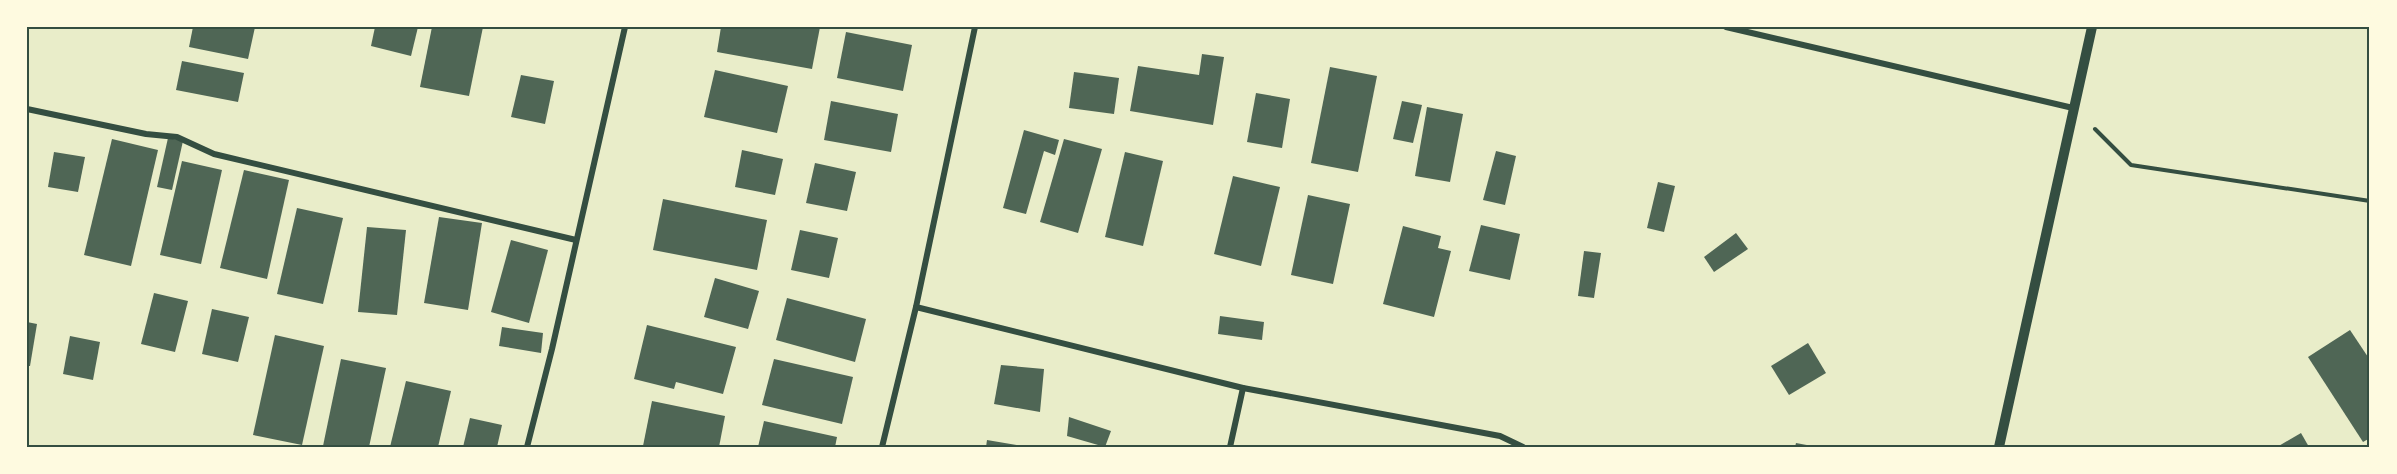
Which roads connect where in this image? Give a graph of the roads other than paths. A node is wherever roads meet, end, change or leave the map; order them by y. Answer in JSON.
{"nodes":[{"id":1,"x":625,"y":27,"type":"edge"},
{"id":2,"x":975,"y":27,"type":"edge"},
{"id":3,"x":1726,"y":27,"type":"edge"},
{"id":4,"x":2092,"y":27,"type":"edge"},
{"id":5,"x":2073,"y":108,"type":"junction"},
{"id":6,"x":27,"y":109,"type":"edge"},
{"id":7,"x":576,"y":240,"type":"junction"},
{"id":8,"x":916,"y":307,"type":"junction"},
{"id":9,"x":1243,"y":388,"type":"junction"},
{"id":10,"x":527,"y":447,"type":"edge"},
{"id":11,"x":882,"y":447,"type":"edge"},
{"id":12,"x":1230,"y":447,"type":"edge"},
{"id":13,"x":1523,"y":447,"type":"edge"},
{"id":14,"x":1999,"y":447,"type":"edge"}],
"edges":[{"from":1,"to":7,"type":"street"},
{"from":2,"to":8,"type":"street"},
{"from":3,"to":5,"type":"street"},
{"from":4,"to":5,"type":"street"},
{"from":5,"to":14,"type":"street"},
{"from":6,"to":7,"type":"street"},
{"from":7,"to":10,"type":"street"},
{"from":8,"to":9,"type":"street"},
{"from":8,"to":11,"type":"street"},
{"from":9,"to":12,"type":"street"},
{"from":9,"to":13,"type":"street"}]}
